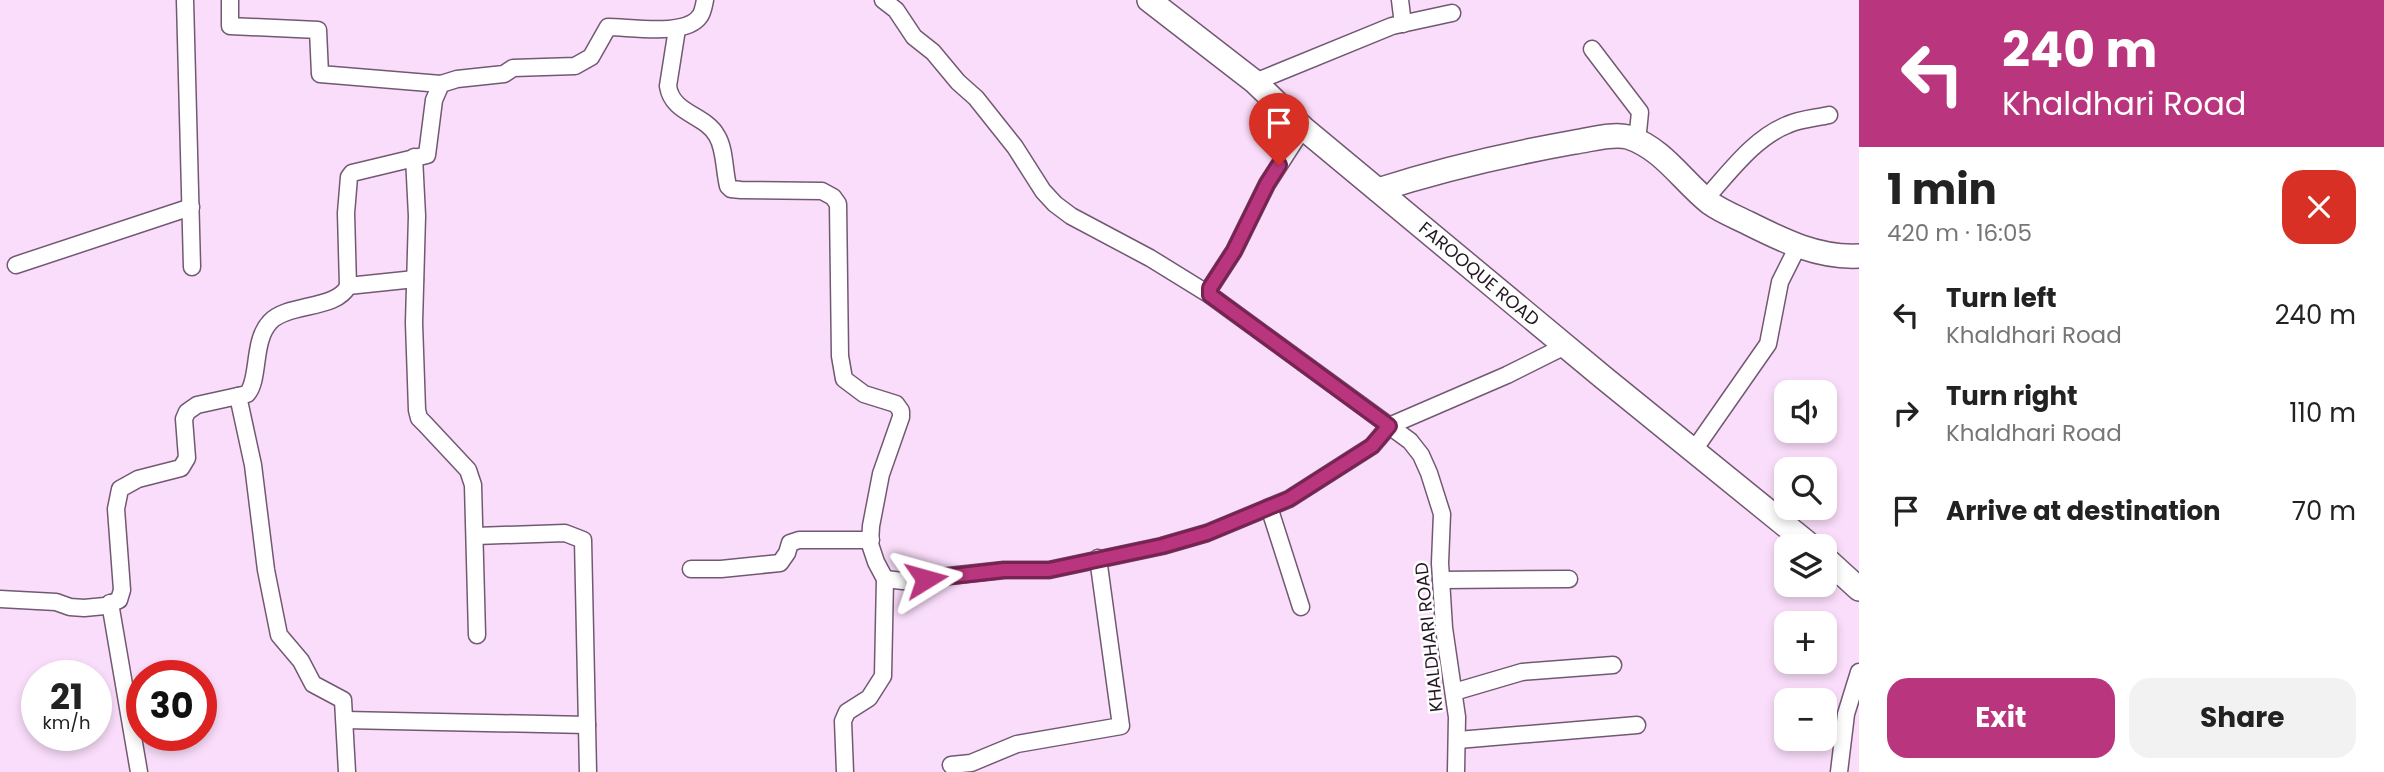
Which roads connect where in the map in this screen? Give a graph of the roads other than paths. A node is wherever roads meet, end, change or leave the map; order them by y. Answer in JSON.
{"nodes":[{"id":1,"x":185,"y":0,"type":"edge"},
{"id":2,"x":230,"y":0,"type":"edge"},
{"id":3,"x":705,"y":0,"type":"edge"},
{"id":4,"x":883,"y":0,"type":"edge"},
{"id":5,"x":1149,"y":0,"type":"edge"},
{"id":6,"x":1400,"y":0,"type":"edge"},
{"id":7,"x":1452,"y":13,"type":"dead end"},
{"id":8,"x":1403,"y":24,"type":"junction"},
{"id":9,"x":677,"y":29,"type":"junction"},
{"id":10,"x":1592,"y":49,"type":"dead end"},
{"id":11,"x":1255,"y":82,"type":"junction"},
{"id":12,"x":441,"y":84,"type":"junction"},
{"id":13,"x":1829,"y":115,"type":"dead end"},
{"id":14,"x":1303,"y":128,"type":"junction"},
{"id":15,"x":1637,"y":142,"type":"junction"},
{"id":16,"x":414,"y":157,"type":"junction"},
{"id":17,"x":1378,"y":190,"type":"junction"},
{"id":18,"x":1706,"y":198,"type":"junction"},
{"id":19,"x":191,"y":208,"type":"junction"},
{"id":20,"x":1798,"y":246,"type":"junction"},
{"id":21,"x":1859,"y":256,"type":"edge"},
{"id":22,"x":16,"y":265,"type":"dead end"},
{"id":23,"x":192,"y":267,"type":"dead end"},
{"id":24,"x":415,"y":279,"type":"junction"},
{"id":25,"x":348,"y":286,"type":"junction"},
{"id":26,"x":1210,"y":295,"type":"junction"},
{"id":27,"x":1565,"y":346,"type":"junction"},
{"id":28,"x":238,"y":396,"type":"junction"},
{"id":29,"x":1389,"y":426,"type":"junction"},
{"id":30,"x":1694,"y":450,"type":"junction"},
{"id":31,"x":1269,"y":507,"type":"junction"},
{"id":32,"x":1796,"y":534,"type":"edge"},
{"id":33,"x":476,"y":536,"type":"junction"},
{"id":34,"x":870,"y":540,"type":"junction"},
{"id":35,"x":1098,"y":558,"type":"junction"},
{"id":36,"x":691,"y":569,"type":"dead end"},
{"id":37,"x":1837,"y":569,"type":"edge"},
{"id":38,"x":885,"y":579,"type":"junction"},
{"id":39,"x":1569,"y":579,"type":"dead end"},
{"id":40,"x":1441,"y":580,"type":"junction"},
{"id":41,"x":1859,"y":589,"type":"edge"},
{"id":42,"x":0,"y":598,"type":"edge"},
{"id":43,"x":110,"y":603,"type":"junction"},
{"id":44,"x":1301,"y":607,"type":"dead end"},
{"id":45,"x":477,"y":635,"type":"dead end"},
{"id":46,"x":1613,"y":665,"type":"dead end"},
{"id":47,"x":1859,"y":672,"type":"edge"},
{"id":48,"x":1454,"y":692,"type":"junction"},
{"id":49,"x":345,"y":720,"type":"junction"},
{"id":50,"x":587,"y":725,"type":"junction"},
{"id":51,"x":1637,"y":725,"type":"dead end"},
{"id":52,"x":1458,"y":740,"type":"junction"},
{"id":53,"x":951,"y":765,"type":"dead end"},
{"id":54,"x":139,"y":772,"type":"edge"},
{"id":55,"x":347,"y":772,"type":"edge"},
{"id":56,"x":588,"y":772,"type":"edge"},
{"id":57,"x":845,"y":772,"type":"edge"},
{"id":58,"x":1456,"y":772,"type":"edge"},
{"id":59,"x":1839,"y":772,"type":"edge"}],
"edges":[{"from":1,"to":19,"type":"street"},
{"from":2,"to":12,"type":"street"},
{"from":3,"to":9,"type":"street"},
{"from":4,"to":26,"type":"street","name":"KHALDHARI ROAD"},
{"from":5,"to":11,"type":"main road","name":"FAROOQUE ROAD"},
{"from":6,"to":8,"type":"street"},
{"from":7,"to":8,"type":"street"},
{"from":8,"to":11,"type":"street"},
{"from":9,"to":12,"type":"street"},
{"from":9,"to":34,"type":"street"},
{"from":10,"to":15,"type":"street"},
{"from":11,"to":14,"type":"main road","name":"FAROOQUE ROAD"},
{"from":12,"to":16,"type":"street"},
{"from":13,"to":18,"type":"street"},
{"from":14,"to":17,"type":"main road","name":"FAROOQUE ROAD"},
{"from":14,"to":26,"type":"street"},
{"from":15,"to":17,"type":"main road"},
{"from":15,"to":18,"type":"main road"},
{"from":16,"to":24,"type":"street"},
{"from":16,"to":25,"type":"street"},
{"from":17,"to":27,"type":"main road","name":"FAROOQUE ROAD"},
{"from":18,"to":20,"type":"main road"},
{"from":19,"to":22,"type":"street"},
{"from":19,"to":23,"type":"street"},
{"from":20,"to":21,"type":"main road"},
{"from":20,"to":30,"type":"street"},
{"from":24,"to":25,"type":"street"},
{"from":24,"to":33,"type":"street"},
{"from":25,"to":28,"type":"street"},
{"from":26,"to":29,"type":"street","name":"KHALDHARI ROAD"},
{"from":27,"to":29,"type":"street"},
{"from":27,"to":30,"type":"main road","name":"FAROOQUE ROAD"},
{"from":28,"to":43,"type":"street"},
{"from":28,"to":49,"type":"street"},
{"from":29,"to":31,"type":"street"},
{"from":29,"to":40,"type":"street","name":"KHALDHARI ROAD"},
{"from":30,"to":32,"type":"main road","name":"FAROOQUE ROAD"},
{"from":31,"to":35,"type":"street"},
{"from":31,"to":44,"type":"street"},
{"from":33,"to":45,"type":"street"},
{"from":33,"to":50,"type":"street"},
{"from":34,"to":36,"type":"street"},
{"from":34,"to":38,"type":"street"},
{"from":35,"to":38,"type":"street"},
{"from":35,"to":53,"type":"street"},
{"from":37,"to":41,"type":"main road"},
{"from":38,"to":57,"type":"street"},
{"from":39,"to":40,"type":"street"},
{"from":40,"to":48,"type":"street","name":"KHALDHARI ROAD"},
{"from":42,"to":43,"type":"street"},
{"from":43,"to":54,"type":"street"},
{"from":46,"to":48,"type":"street"},
{"from":47,"to":59,"type":"street"},
{"from":48,"to":52,"type":"street","name":"KHALDHARI ROAD"},
{"from":49,"to":50,"type":"street"},
{"from":49,"to":55,"type":"street"},
{"from":50,"to":56,"type":"street"},
{"from":51,"to":52,"type":"street"},
{"from":52,"to":58,"type":"street","name":"KHALDHARI ROAD"}]}
